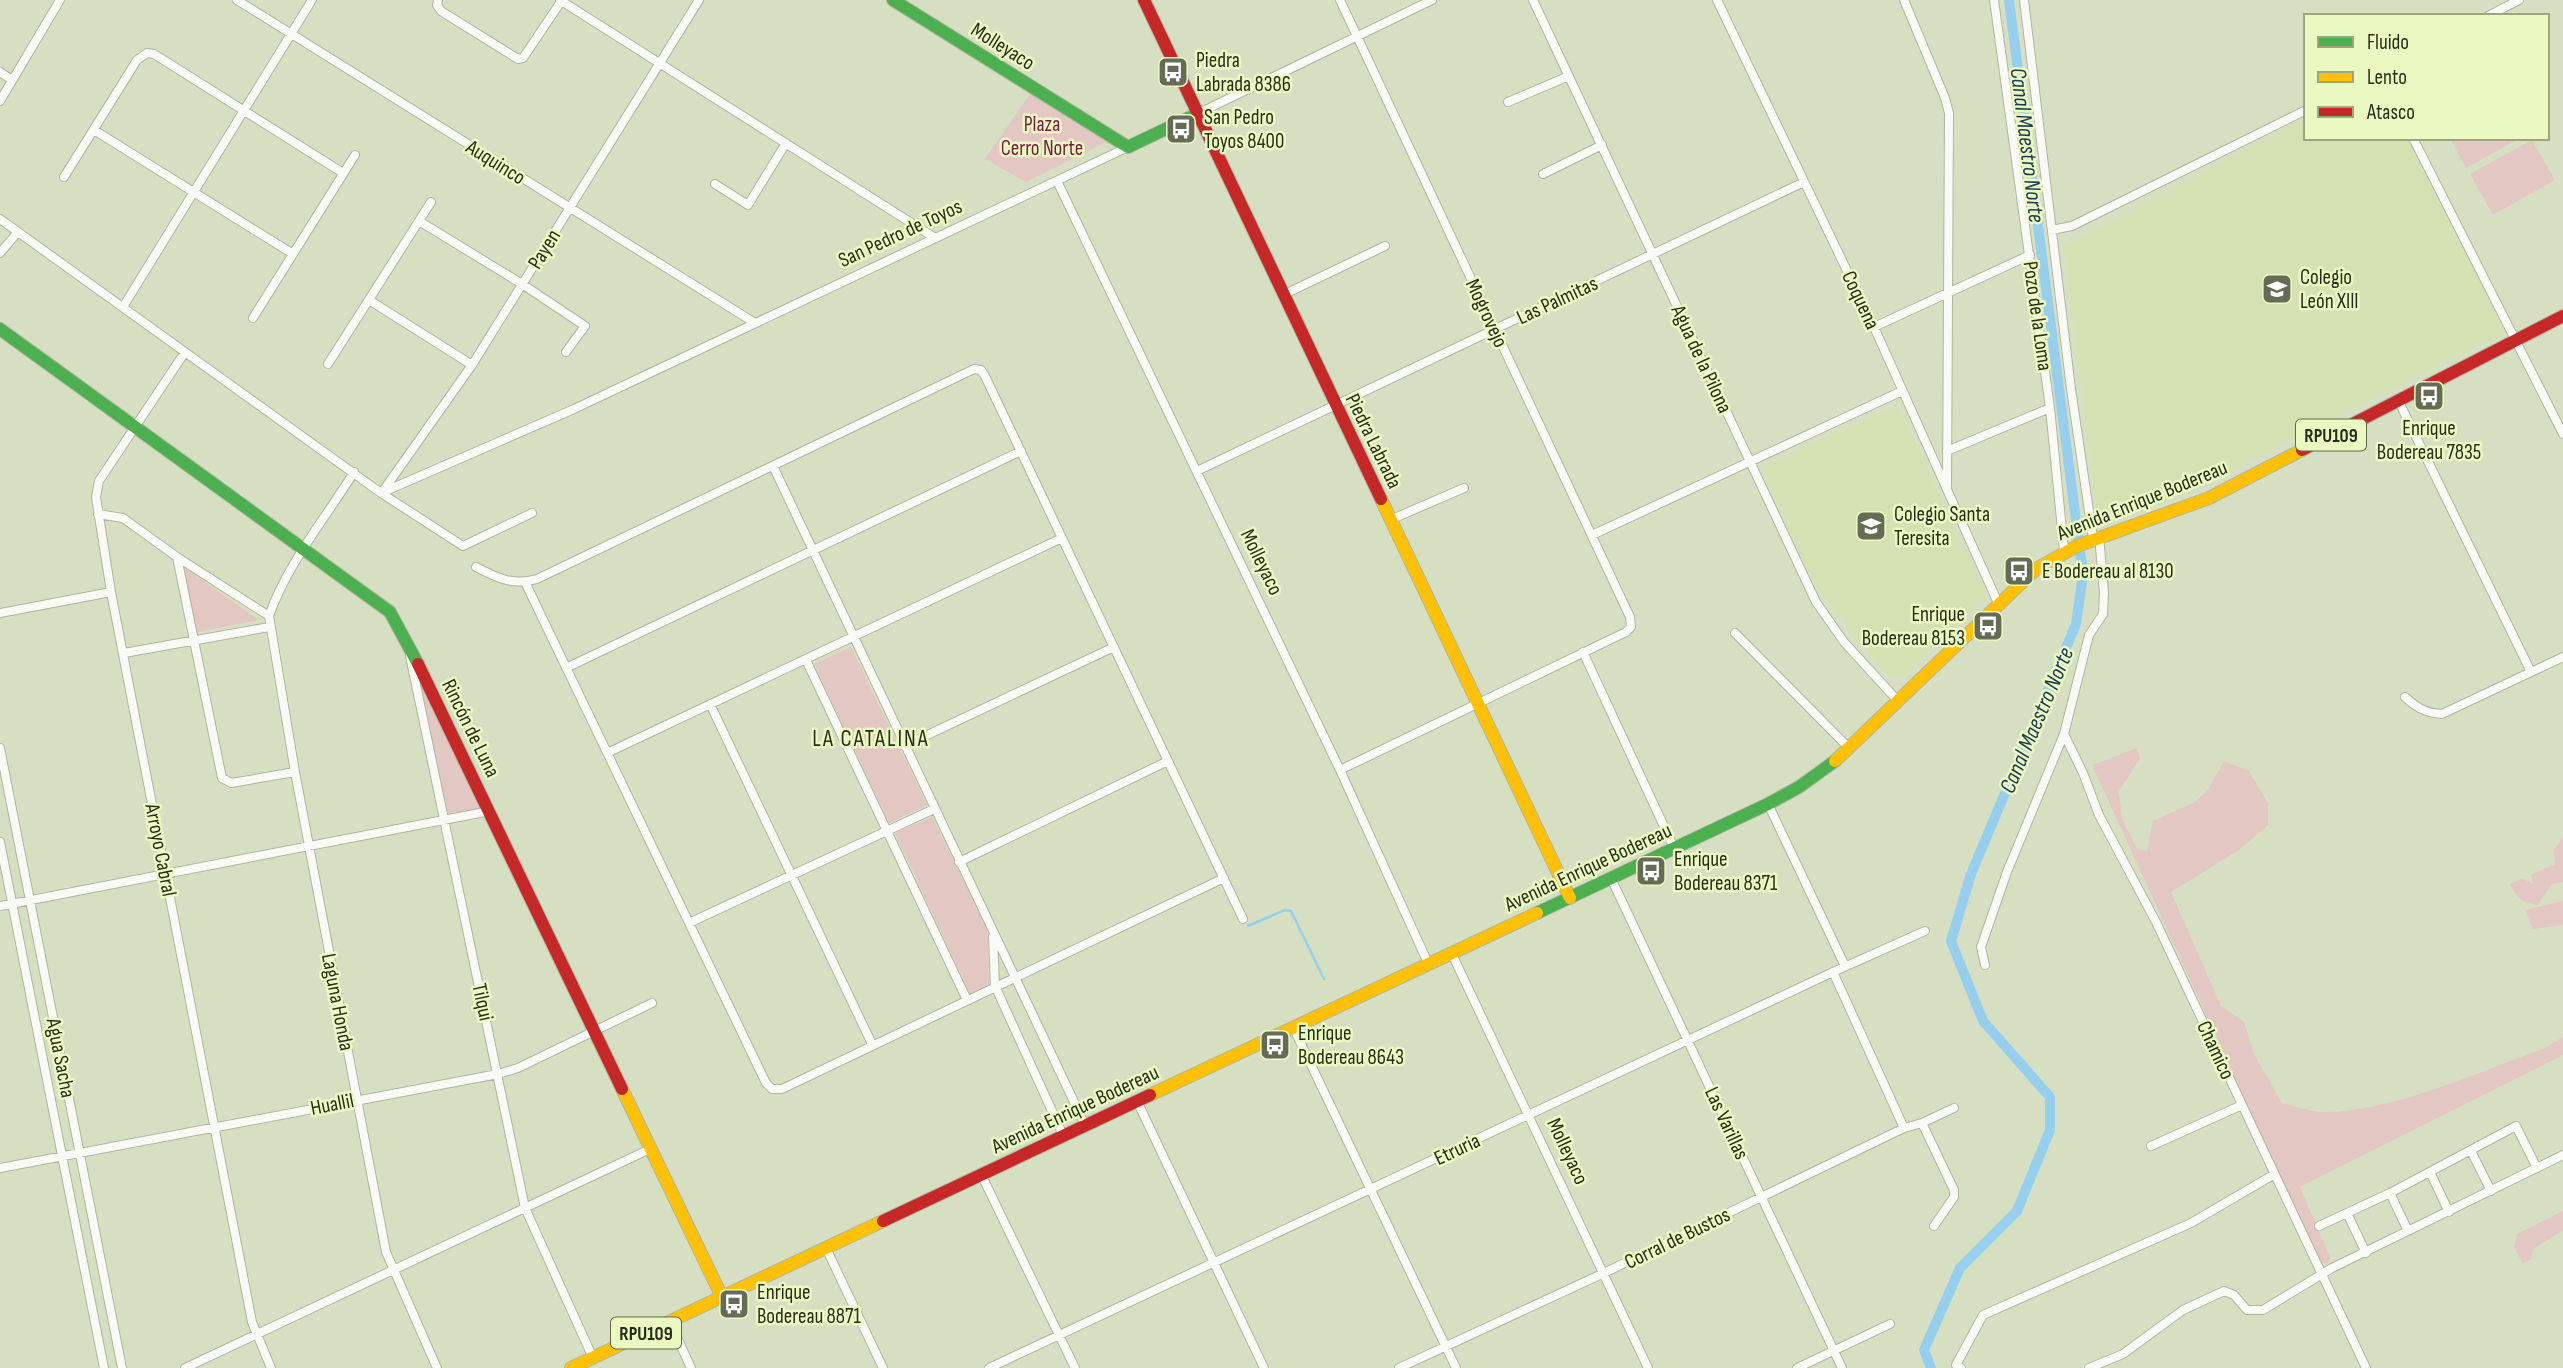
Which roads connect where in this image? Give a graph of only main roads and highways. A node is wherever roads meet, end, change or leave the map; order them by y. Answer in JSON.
{"nodes":[{"id":1,"x":893,"y":0,"type":"edge"},
{"id":2,"x":1144,"y":0,"type":"edge"},
{"id":3,"x":1197,"y":114,"type":"junction"},
{"id":4,"x":1128,"y":147,"type":"joint"},
{"id":5,"x":2563,"y":316,"type":"edge"},
{"id":6,"x":0,"y":329,"type":"edge"},
{"id":7,"x":1570,"y":898,"type":"junction"},
{"id":8,"x":722,"y":1297,"type":"junction"},
{"id":9,"x":571,"y":1368,"type":"edge"}],
"edges":[{"from":1,"to":4,"type":"main road","name":"Molleyaco"},
{"from":2,"to":3,"type":"main road","name":"Piedra Labrada"},
{"from":3,"to":4,"type":"main road","name":"San Pedro de Toyos"},
{"from":3,"to":7,"type":"main road","name":"Piedra Labrada"},
{"from":5,"to":7,"type":"main road","name":"Avenida Enrique Bodereau","number":"RPU109"},
{"from":6,"to":8,"type":"main road","name":"Rincón de Luna"},
{"from":7,"to":8,"type":"main road","name":"Avenida Enrique Bodereau","number":"RPU109"},
{"from":8,"to":9,"type":"main road","name":"Avenida Enrique Bodereau","number":"RPU109"}]}
